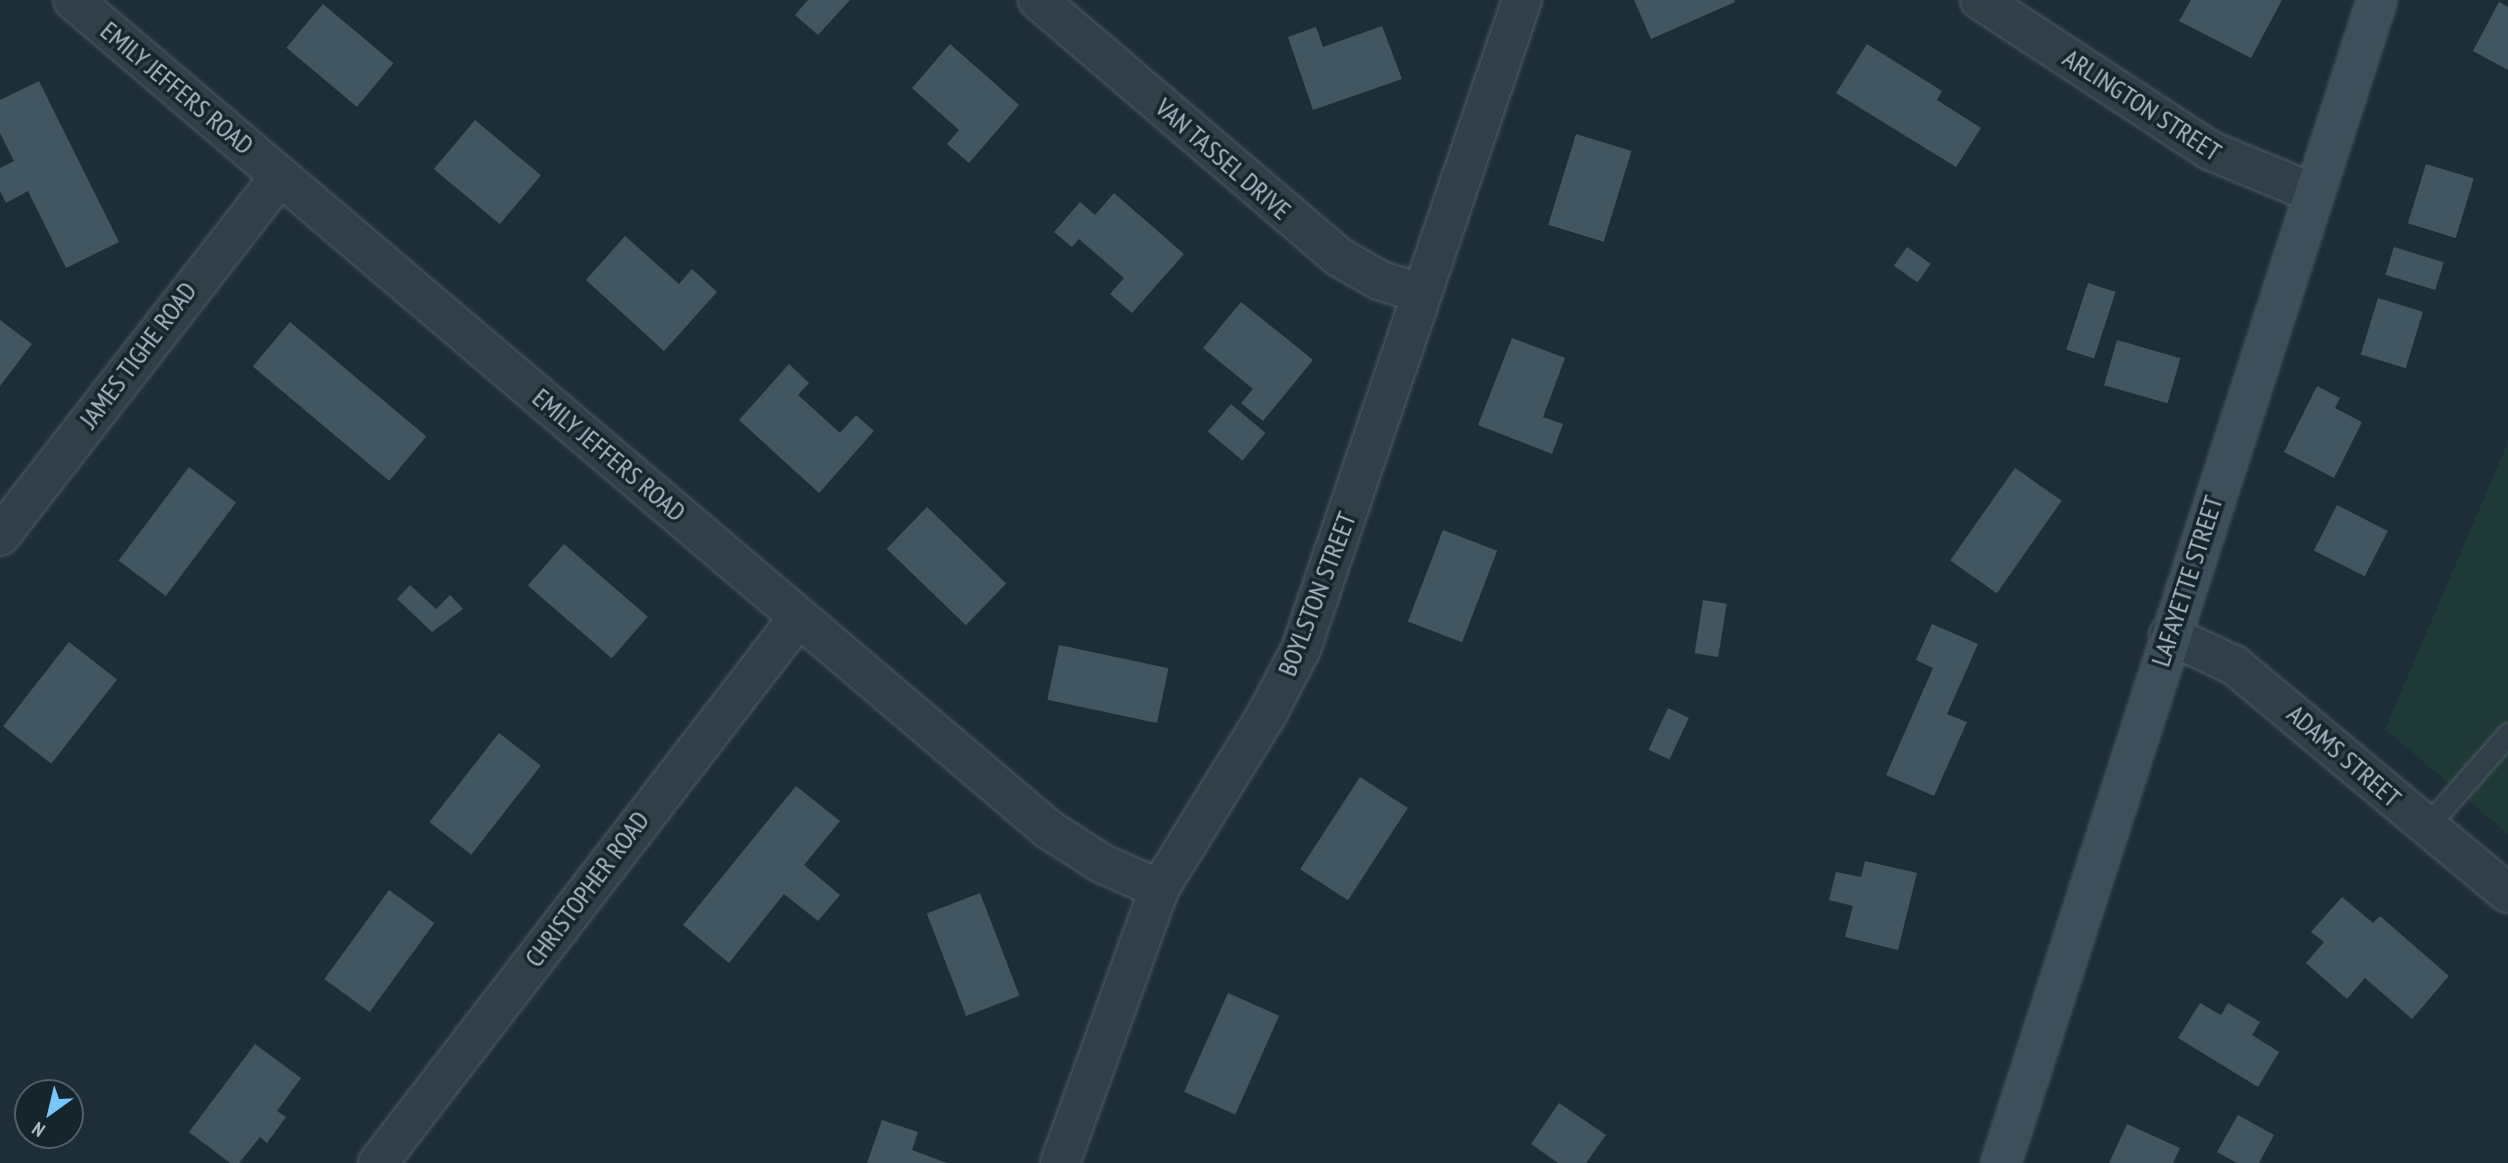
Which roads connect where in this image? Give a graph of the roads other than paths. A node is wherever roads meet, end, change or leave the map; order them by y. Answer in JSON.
{"nodes":[{"id":1,"x":73,"y":0,"type":"edge"},
{"id":2,"x":1038,"y":0,"type":"edge"},
{"id":3,"x":1522,"y":0,"type":"edge"},
{"id":4,"x":1980,"y":0,"type":"edge"},
{"id":5,"x":2377,"y":0,"type":"edge"},
{"id":6,"x":280,"y":176,"type":"junction"},
{"id":7,"x":2314,"y":193,"type":"junction"},
{"id":8,"x":1423,"y":294,"type":"junction"},
{"id":9,"x":0,"y":536,"type":"edge"},
{"id":10,"x":799,"y":617,"type":"junction"},
{"id":11,"x":2169,"y":635,"type":"junction"},
{"id":12,"x":2508,"y":734,"type":"edge"},
{"id":13,"x":2427,"y":826,"type":"junction"},
{"id":14,"x":2505,"y":886,"type":"edge"},
{"id":15,"x":1158,"y":889,"type":"junction"},
{"id":16,"x":378,"y":1163,"type":"edge"},
{"id":17,"x":1060,"y":1163,"type":"edge"},
{"id":18,"x":2001,"y":1163,"type":"edge"}],
"edges":[{"from":1,"to":6,"type":"street","name":"EMILY JEFFERS ROAD"},
{"from":2,"to":8,"type":"street","name":"VAN TASSEL DRIVE"},
{"from":3,"to":8,"type":"street","name":"BOYLSTON STREET"},
{"from":4,"to":7,"type":"street","name":"ARLINGTON STREET"},
{"from":5,"to":7,"type":"main road","name":"LAFAYETTE STREET"},
{"from":6,"to":9,"type":"street","name":"JAMES TIGHE ROAD"},
{"from":6,"to":10,"type":"street","name":"EMILY JEFFERS ROAD"},
{"from":7,"to":11,"type":"main road","name":"LAFAYETTE STREET"},
{"from":8,"to":15,"type":"street","name":"BOYLSTON STREET"},
{"from":10,"to":15,"type":"street","name":"EMILY JEFFERS ROAD"},
{"from":10,"to":16,"type":"street","name":"CHRISTOPHER ROAD"},
{"from":11,"to":13,"type":"street","name":"ADAMS STREET"},
{"from":11,"to":18,"type":"main road","name":"LAFAYETTE STREET"},
{"from":12,"to":13,"type":"lane"},
{"from":13,"to":14,"type":"street","name":"ADAMS STREET"},
{"from":15,"to":17,"type":"street","name":"BOYLSTON STREET"}]}
